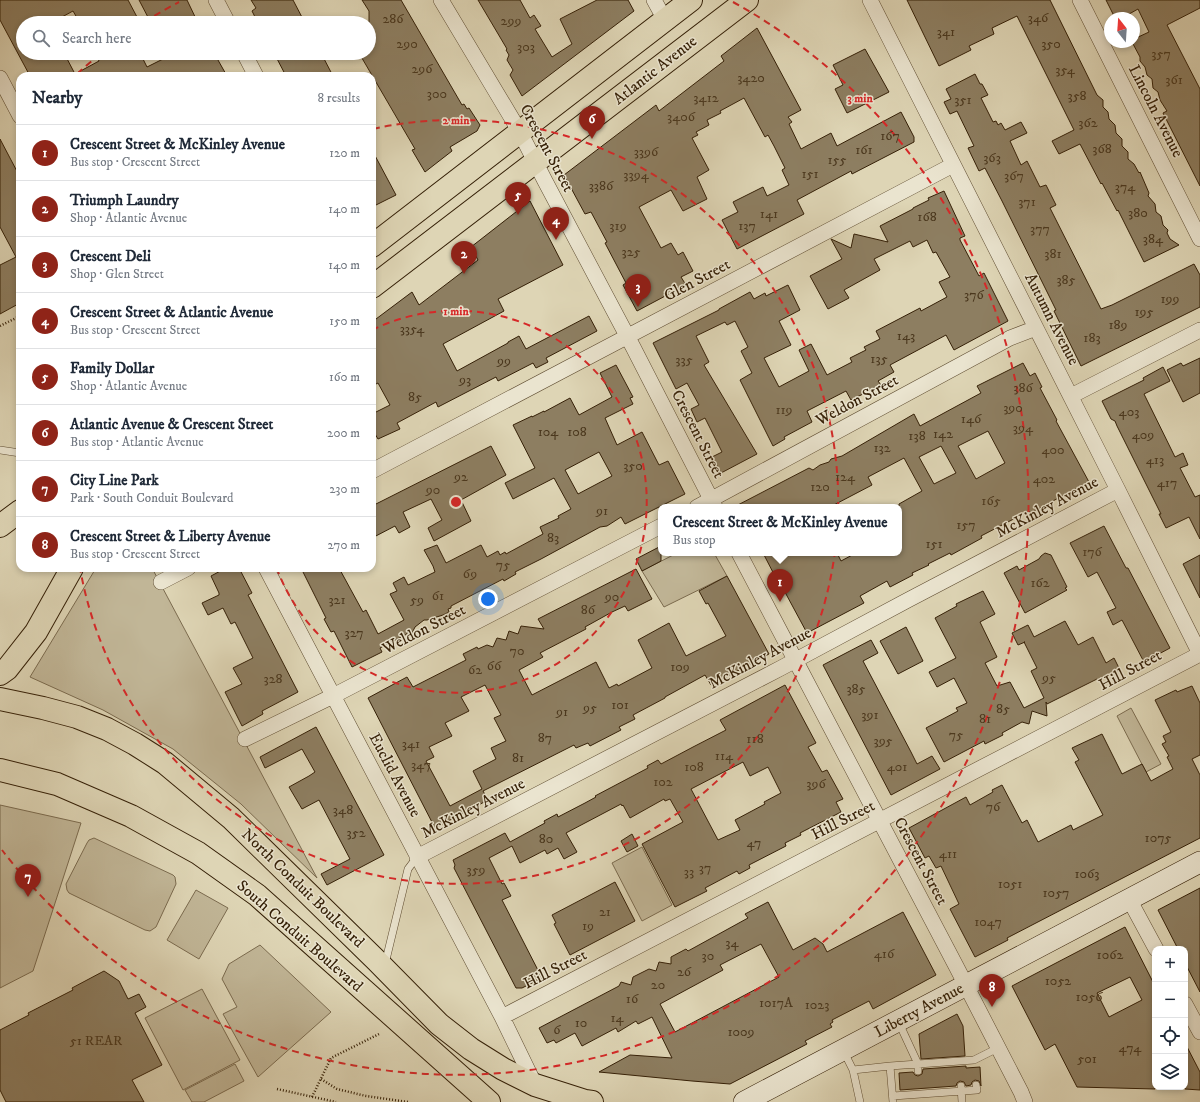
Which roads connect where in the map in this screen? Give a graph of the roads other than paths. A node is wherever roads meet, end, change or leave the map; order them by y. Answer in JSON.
{"nodes":[{"id":1,"x":216,"y":0,"type":"edge"},
{"id":2,"x":441,"y":0,"type":"edge"},
{"id":3,"x":654,"y":0,"type":"edge"},
{"id":4,"x":691,"y":0,"type":"edge"},
{"id":5,"x":747,"y":0,"type":"edge"},
{"id":6,"x":870,"y":0,"type":"edge"},
{"id":7,"x":1080,"y":0,"type":"edge"},
{"id":8,"x":224,"y":16,"type":"edge"},
{"id":9,"x":665,"y":20,"type":"junction"},
{"id":10,"x":248,"y":60,"type":"edge"},
{"id":11,"x":254,"y":72,"type":"edge"},
{"id":12,"x":0,"y":78,"type":"edge"},
{"id":13,"x":16,"y":108,"type":"edge"},
{"id":14,"x":520,"y":132,"type":"junction"},
{"id":15,"x":535,"y":162,"type":"junction"},
{"id":16,"x":954,"y":165,"type":"junction"},
{"id":17,"x":1200,"y":239,"type":"edge"},
{"id":18,"x":376,"y":243,"type":"edge"},
{"id":19,"x":376,"y":284,"type":"edge"},
{"id":20,"x":1036,"y":328,"type":"junction"},
{"id":21,"x":1200,"y":330,"type":"edge"},
{"id":22,"x":628,"y":337,"type":"junction"},
{"id":23,"x":1071,"y":396,"type":"junction"},
{"id":24,"x":0,"y":450,"type":"edge"},
{"id":25,"x":16,"y":452,"type":"edge"},
{"id":26,"x":376,"y":469,"type":"edge"},
{"id":27,"x":1118,"y":490,"type":"junction"},
{"id":28,"x":713,"y":503,"type":"edge"},
{"id":29,"x":16,"y":514,"type":"edge"},
{"id":30,"x":0,"y":526,"type":"edge"},
{"id":31,"x":658,"y":528,"type":"edge"},
{"id":32,"x":741,"y":556,"type":"edge"},
{"id":33,"x":70,"y":572,"type":"edge"},
{"id":34,"x":180,"y":572,"type":"edge"},
{"id":35,"x":268,"y":572,"type":"edge"},
{"id":36,"x":161,"y":582,"type":"dead end"},
{"id":37,"x":1200,"y":654,"type":"edge"},
{"id":38,"x":795,"y":660,"type":"junction"},
{"id":39,"x":0,"y":674,"type":"edge"},
{"id":40,"x":333,"y":696,"type":"junction"},
{"id":41,"x":0,"y":699,"type":"edge"},
{"id":42,"x":245,"y":740,"type":"dead end"},
{"id":43,"x":0,"y":770,"type":"edge"},
{"id":44,"x":880,"y":821,"type":"junction"},
{"id":45,"x":417,"y":857,"type":"junction"},
{"id":46,"x":1200,"y":862,"type":"edge"},
{"id":47,"x":1129,"y":899,"type":"junction"},
{"id":48,"x":1154,"y":946,"type":"edge"},
{"id":49,"x":384,"y":968,"type":"junction"},
{"id":50,"x":965,"y":985,"type":"junction"},
{"id":51,"x":1188,"y":1010,"type":"edge"},
{"id":52,"x":502,"y":1017,"type":"junction"},
{"id":53,"x":898,"y":1020,"type":"junction"},
{"id":54,"x":1200,"y":1032,"type":"edge"},
{"id":55,"x":998,"y":1048,"type":"junction"},
{"id":56,"x":843,"y":1050,"type":"junction"},
{"id":57,"x":890,"y":1066,"type":"junction"},
{"id":58,"x":918,"y":1068,"type":"junction"},
{"id":59,"x":853,"y":1070,"type":"junction"},
{"id":60,"x":535,"y":1085,"type":"junction"},
{"id":61,"x":976,"y":1085,"type":"dead end"},
{"id":62,"x":961,"y":1088,"type":"junction"},
{"id":63,"x":893,"y":1099,"type":"edge"},
{"id":64,"x":489,"y":1102,"type":"edge"},
{"id":65,"x":592,"y":1102,"type":"edge"},
{"id":66,"x":744,"y":1102,"type":"edge"},
{"id":67,"x":860,"y":1102,"type":"edge"},
{"id":68,"x":962,"y":1102,"type":"edge"},
{"id":69,"x":1025,"y":1102,"type":"edge"}],
"edges":[{"from":1,"to":8,"type":"street"},
{"from":2,"to":14,"type":"street","name":"Crescent Street"},
{"from":3,"to":9,"type":"street"},
{"from":4,"to":9,"type":"main road","name":"Atlantic Avenue"},
{"from":5,"to":15,"type":"main road","name":"Atlantic Avenue"},
{"from":6,"to":16,"type":"street","name":"Autumn Avenue"},
{"from":7,"to":17,"type":"street","name":"Lincoln Avenue"},
{"from":9,"to":14,"type":"main road","name":"Atlantic Avenue"},
{"from":10,"to":11,"type":"street"},
{"from":12,"to":13,"type":"street"},
{"from":14,"to":15,"type":"street","name":"Crescent Street"},
{"from":14,"to":18,"type":"main road","name":"Atlantic Avenue"},
{"from":15,"to":19,"type":"main road","name":"Atlantic Avenue"},
{"from":15,"to":22,"type":"street","name":"Crescent Street"},
{"from":16,"to":20,"type":"street","name":"Autumn Avenue"},
{"from":16,"to":22,"type":"street","name":"Glen Street"},
{"from":20,"to":23,"type":"street","name":"Autumn Avenue"},
{"from":20,"to":28,"type":"street","name":"Weldon Street"},
{"from":21,"to":23,"type":"street"},
{"from":22,"to":26,"type":"street","name":"Glen Street"},
{"from":22,"to":28,"type":"street","name":"Crescent Street"},
{"from":23,"to":27,"type":"street","name":"Autumn Avenue"},
{"from":24,"to":25,"type":"lane"},
{"from":27,"to":37,"type":"street","name":"Autumn Avenue"},
{"from":27,"to":38,"type":"street","name":"McKinley Avenue"},
{"from":29,"to":30,"type":"main road"},
{"from":31,"to":40,"type":"street","name":"Weldon Street"},
{"from":32,"to":38,"type":"street","name":"Crescent Street"},
{"from":33,"to":39,"type":"main road"},
{"from":34,"to":36,"type":"street"},
{"from":35,"to":40,"type":"street","name":"Euclid Avenue"},
{"from":37,"to":44,"type":"street","name":"Hill Street"},
{"from":38,"to":44,"type":"street","name":"Crescent Street"},
{"from":38,"to":45,"type":"street","name":"McKinley Avenue"},
{"from":40,"to":42,"type":"street","name":"Weldon Street"},
{"from":40,"to":45,"type":"street","name":"Euclid Avenue"},
{"from":41,"to":49,"type":"main road","name":"North Conduit Boulevard"},
{"from":43,"to":64,"type":"main road","name":"South Conduit Boulevard"},
{"from":44,"to":50,"type":"street","name":"Crescent Street"},
{"from":44,"to":52,"type":"street","name":"Hill Street"},
{"from":45,"to":49,"type":"lane"},
{"from":45,"to":52,"type":"street","name":"Euclid Avenue"},
{"from":46,"to":47,"type":"street","name":"Liberty Avenue"},
{"from":47,"to":48,"type":"street"},
{"from":47,"to":50,"type":"street","name":"Liberty Avenue"},
{"from":49,"to":60,"type":"main road","name":"North Conduit Boulevard"},
{"from":50,"to":53,"type":"street","name":"Liberty Avenue"},
{"from":50,"to":55,"type":"street","name":"Crescent Street"},
{"from":51,"to":54,"type":"street"},
{"from":52,"to":60,"type":"street","name":"Euclid Avenue"},
{"from":53,"to":56,"type":"street","name":"Liberty Avenue"},
{"from":53,"to":58,"type":"lane"},
{"from":55,"to":58,"type":"lane"},
{"from":55,"to":69,"type":"street","name":"Crescent Street"},
{"from":56,"to":59,"type":"lane"},
{"from":56,"to":66,"type":"street","name":"Liberty Avenue"},
{"from":57,"to":58,"type":"lane"},
{"from":57,"to":59,"type":"lane"},
{"from":57,"to":63,"type":"lane"},
{"from":59,"to":67,"type":"lane"},
{"from":60,"to":65,"type":"main road","name":"North Conduit Boulevard"},
{"from":61,"to":62,"type":"lane"},
{"from":62,"to":63,"type":"lane"},
{"from":62,"to":68,"type":"lane"}]}
